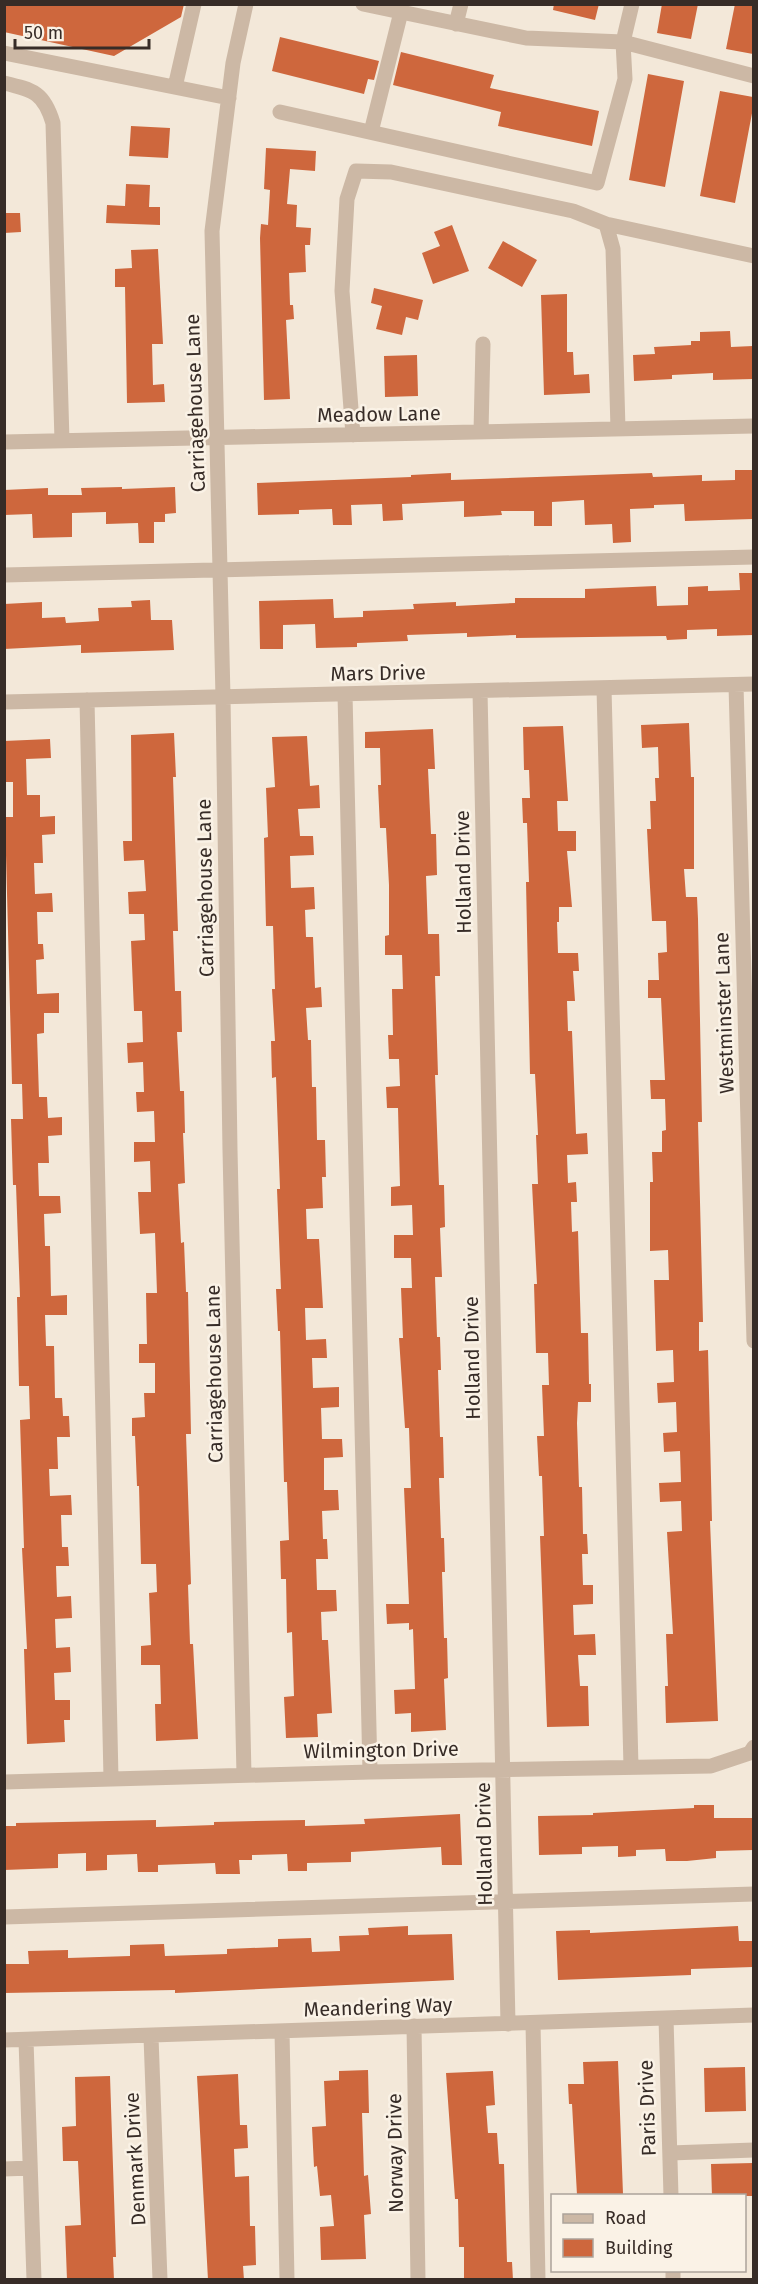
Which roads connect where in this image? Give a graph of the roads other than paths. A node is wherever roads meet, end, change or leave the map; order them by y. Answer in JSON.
{"nodes":[{"id":1,"x":194,"y":4,"type":"edge"},
{"id":2,"x":246,"y":4,"type":"edge"},
{"id":3,"x":363,"y":4,"type":"edge"},
{"id":4,"x":461,"y":4,"type":"edge"},
{"id":5,"x":632,"y":4,"type":"edge"},
{"id":6,"x":401,"y":12,"type":"junction"},
{"id":7,"x":456,"y":24,"type":"junction"},
{"id":8,"x":623,"y":42,"type":"junction"},
{"id":9,"x":4,"y":53,"type":"edge"},
{"id":10,"x":753,"y":76,"type":"edge"},
{"id":11,"x":4,"y":83,"type":"edge"},
{"id":12,"x":175,"y":87,"type":"junction"},
{"id":13,"x":229,"y":98,"type":"junction"},
{"id":14,"x":279,"y":112,"type":"dead end"},
{"id":15,"x":371,"y":132,"type":"junction"},
{"id":16,"x":606,"y":224,"type":"junction"},
{"id":17,"x":753,"y":256,"type":"edge"},
{"id":18,"x":483,"y":344,"type":"dead end"},
{"id":19,"x":753,"y":426,"type":"edge"},
{"id":20,"x":618,"y":429,"type":"junction"},
{"id":21,"x":481,"y":432,"type":"junction"},
{"id":22,"x":353,"y":435,"type":"junction"},
{"id":23,"x":218,"y":438,"type":"junction"},
{"id":24,"x":62,"y":441,"type":"junction"},
{"id":25,"x":4,"y":442,"type":"edge"},
{"id":26,"x":753,"y":557,"type":"edge"},
{"id":27,"x":221,"y":570,"type":"junction"},
{"id":28,"x":4,"y":575,"type":"edge"},
{"id":29,"x":753,"y":684,"type":"edge"},
{"id":30,"x":736,"y":685,"type":"junction"},
{"id":31,"x":604,"y":688,"type":"junction"},
{"id":32,"x":480,"y":691,"type":"junction"},
{"id":33,"x":345,"y":694,"type":"junction"},
{"id":34,"x":223,"y":698,"type":"junction"},
{"id":35,"x":87,"y":700,"type":"junction"},
{"id":36,"x":4,"y":702,"type":"edge"},
{"id":37,"x":753,"y":1341,"type":"edge"},
{"id":38,"x":753,"y":1747,"type":"edge"},
{"id":39,"x":631,"y":1767,"type":"junction"},
{"id":40,"x":503,"y":1769,"type":"junction"},
{"id":41,"x":370,"y":1772,"type":"junction"},
{"id":42,"x":244,"y":1774,"type":"junction"},
{"id":43,"x":111,"y":1778,"type":"junction"},
{"id":44,"x":4,"y":1782,"type":"edge"},
{"id":45,"x":753,"y":1894,"type":"edge"},
{"id":46,"x":506,"y":1903,"type":"junction"},
{"id":47,"x":4,"y":1917,"type":"edge"},
{"id":48,"x":753,"y":2015,"type":"edge"},
{"id":49,"x":666,"y":2018,"type":"junction"},
{"id":50,"x":533,"y":2023,"type":"junction"},
{"id":51,"x":508,"y":2024,"type":"junction"},
{"id":52,"x":414,"y":2026,"type":"junction"},
{"id":53,"x":282,"y":2031,"type":"junction"},
{"id":54,"x":151,"y":2037,"type":"junction"},
{"id":55,"x":4,"y":2040,"type":"edge"},
{"id":56,"x":26,"y":2040,"type":"junction"},
{"id":57,"x":753,"y":2150,"type":"edge"},
{"id":58,"x":670,"y":2153,"type":"junction"},
{"id":59,"x":30,"y":2168,"type":"junction"},
{"id":60,"x":4,"y":2169,"type":"edge"},
{"id":61,"x":671,"y":2194,"type":"edge"},
{"id":62,"x":34,"y":2280,"type":"edge"},
{"id":63,"x":160,"y":2280,"type":"edge"},
{"id":64,"x":287,"y":2280,"type":"edge"},
{"id":65,"x":418,"y":2280,"type":"edge"},
{"id":66,"x":538,"y":2280,"type":"edge"}],
"edges":[{"from":1,"to":12,"type":"street"},
{"from":2,"to":13,"type":"street","name":"Carriagehouse Lane"},
{"from":3,"to":6,"type":"street"},
{"from":4,"to":7,"type":"street"},
{"from":5,"to":8,"type":"street"},
{"from":6,"to":7,"type":"street"},
{"from":6,"to":15,"type":"street"},
{"from":7,"to":8,"type":"street"},
{"from":8,"to":10,"type":"street"},
{"from":8,"to":15,"type":"street"},
{"from":9,"to":12,"type":"street"},
{"from":11,"to":24,"type":"street"},
{"from":12,"to":13,"type":"street"},
{"from":13,"to":23,"type":"street","name":"Carriagehouse Lane"},
{"from":14,"to":15,"type":"street"},
{"from":16,"to":17,"type":"street"},
{"from":16,"to":20,"type":"street"},
{"from":16,"to":22,"type":"street"},
{"from":18,"to":21,"type":"street"},
{"from":19,"to":20,"type":"street","name":"Meadow Lane"},
{"from":20,"to":21,"type":"street","name":"Meadow Lane"},
{"from":21,"to":22,"type":"street","name":"Meadow Lane"},
{"from":22,"to":23,"type":"street","name":"Meadow Lane"},
{"from":23,"to":24,"type":"street","name":"Meadow Lane"},
{"from":23,"to":27,"type":"street","name":"Carriagehouse Lane"},
{"from":24,"to":25,"type":"street","name":"Meadow Lane"},
{"from":26,"to":27,"type":"street"},
{"from":27,"to":28,"type":"street"},
{"from":27,"to":34,"type":"street","name":"Carriagehouse Lane"},
{"from":29,"to":30,"type":"street","name":"Mars Drive"},
{"from":30,"to":31,"type":"street","name":"Mars Drive"},
{"from":30,"to":37,"type":"street","name":"Westminster Lane"},
{"from":31,"to":32,"type":"street","name":"Mars Drive"},
{"from":31,"to":39,"type":"street"},
{"from":32,"to":33,"type":"street","name":"Mars Drive"},
{"from":32,"to":40,"type":"street","name":"Holland Drive"},
{"from":33,"to":34,"type":"street","name":"Mars Drive"},
{"from":33,"to":41,"type":"street"},
{"from":34,"to":35,"type":"street","name":"Mars Drive"},
{"from":34,"to":42,"type":"street","name":"Carriagehouse Lane"},
{"from":35,"to":36,"type":"street","name":"Mars Drive"},
{"from":35,"to":43,"type":"street"},
{"from":38,"to":39,"type":"street","name":"Wilmington Drive"},
{"from":39,"to":40,"type":"street","name":"Wilmington Drive"},
{"from":40,"to":41,"type":"street","name":"Wilmington Drive"},
{"from":40,"to":46,"type":"street","name":"Holland Drive"},
{"from":41,"to":42,"type":"street","name":"Wilmington Drive"},
{"from":42,"to":43,"type":"street","name":"Wilmington Drive"},
{"from":43,"to":44,"type":"street","name":"Wilmington Drive"},
{"from":45,"to":46,"type":"street"},
{"from":46,"to":47,"type":"street"},
{"from":46,"to":51,"type":"street","name":"Holland Drive"},
{"from":48,"to":49,"type":"street","name":"Meandering Way"},
{"from":49,"to":50,"type":"street","name":"Meandering Way"},
{"from":49,"to":58,"type":"street","name":"Paris Drive"},
{"from":50,"to":51,"type":"street","name":"Meandering Way"},
{"from":50,"to":66,"type":"street"},
{"from":51,"to":52,"type":"street","name":"Meandering Way"},
{"from":52,"to":53,"type":"street","name":"Meandering Way"},
{"from":52,"to":65,"type":"street","name":"Norway Drive"},
{"from":53,"to":54,"type":"street","name":"Meandering Way"},
{"from":53,"to":64,"type":"street"},
{"from":54,"to":56,"type":"street","name":"Meandering Way"},
{"from":54,"to":63,"type":"street","name":"Denmark Drive"},
{"from":55,"to":56,"type":"street","name":"Meandering Way"},
{"from":56,"to":59,"type":"street"},
{"from":57,"to":58,"type":"street"},
{"from":58,"to":61,"type":"street","name":"Paris Drive"},
{"from":59,"to":60,"type":"street"},
{"from":59,"to":62,"type":"street"}]}
